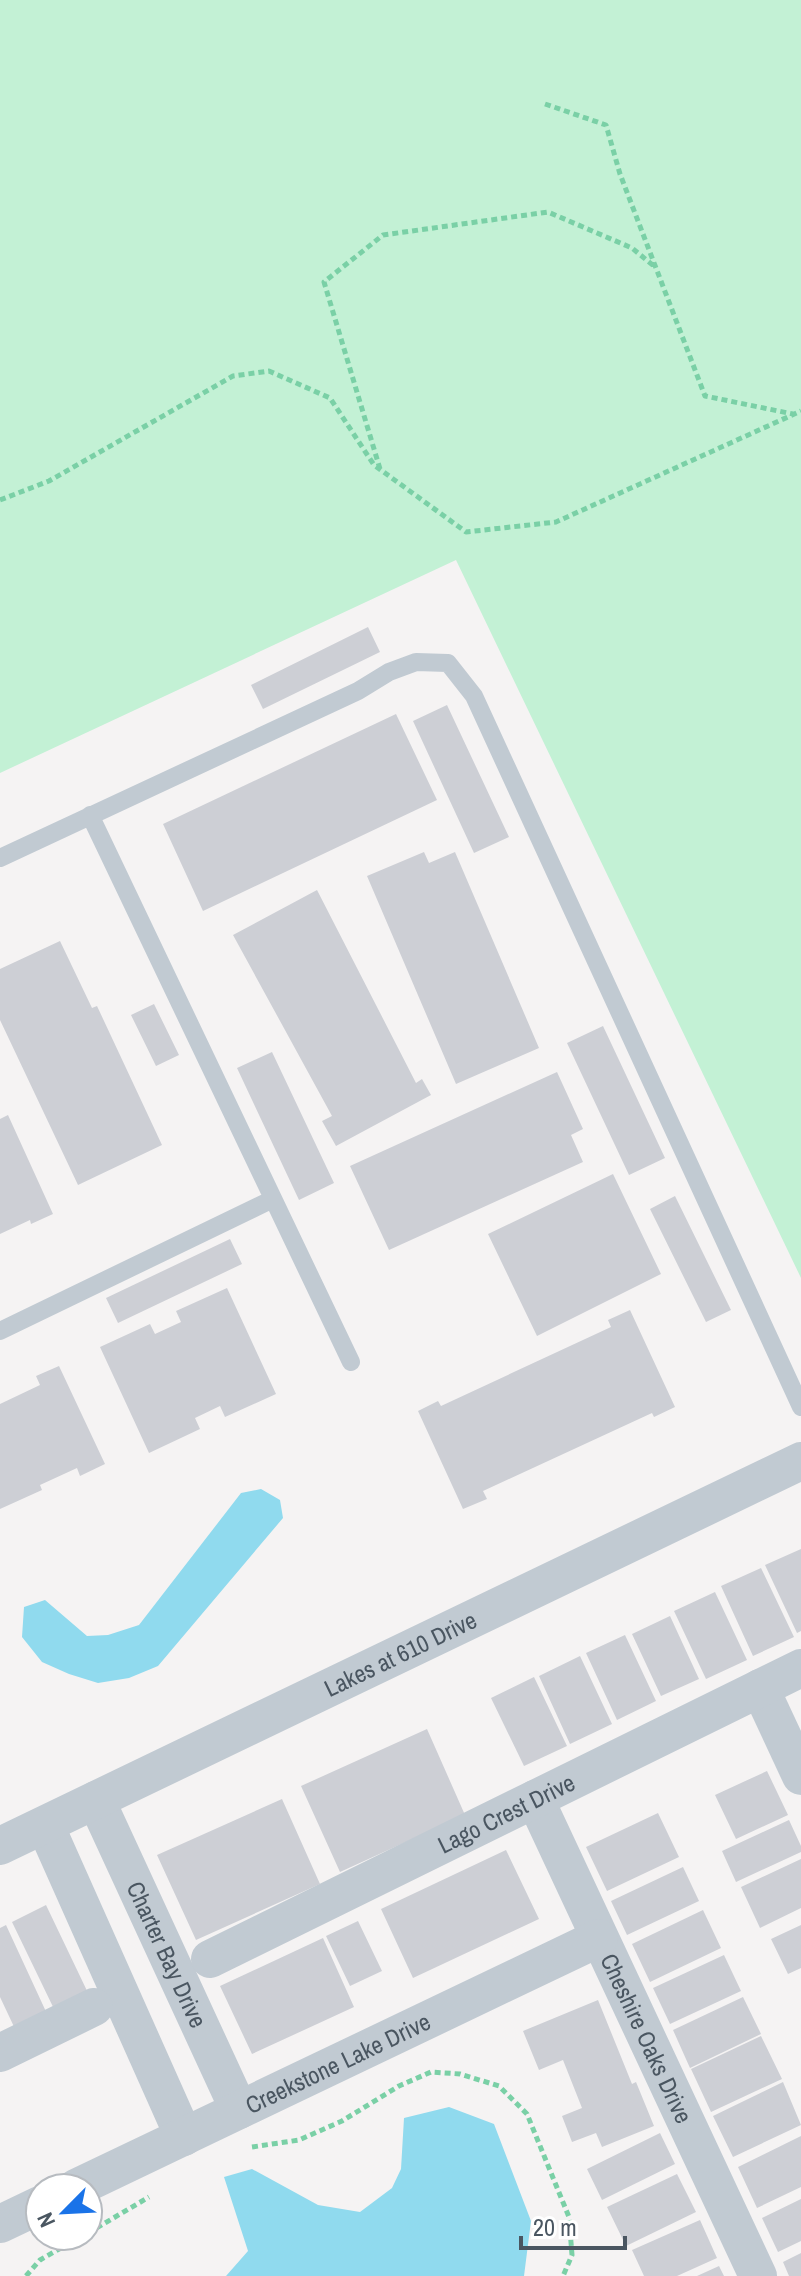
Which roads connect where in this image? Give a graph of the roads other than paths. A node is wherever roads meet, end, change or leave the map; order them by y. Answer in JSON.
{"nodes":[{"id":1,"x":90,"y":815,"type":"junction"},
{"id":2,"x":0,"y":858,"type":"edge"},
{"id":3,"x":273,"y":1199,"type":"junction"},
{"id":4,"x":0,"y":1331,"type":"edge"},
{"id":5,"x":351,"y":1362,"type":"dead end"},
{"id":6,"x":801,"y":1407,"type":"edge"},
{"id":7,"x":801,"y":1461,"type":"edge"},
{"id":8,"x":801,"y":1668,"type":"edge"},
{"id":9,"x":760,"y":1688,"type":"junction"},
{"id":10,"x":801,"y":1776,"type":"edge"},
{"id":11,"x":535,"y":1799,"type":"junction"},
{"id":12,"x":96,"y":1800,"type":"junction"},
{"id":13,"x":45,"y":1825,"type":"junction"},
{"id":14,"x":0,"y":1846,"type":"edge"},
{"id":15,"x":599,"y":1938,"type":"junction"},
{"id":16,"x":210,"y":1959,"type":"dead end"},
{"id":17,"x":174,"y":1970,"type":"junction"},
{"id":18,"x":107,"y":2000,"type":"junction"},
{"id":19,"x":0,"y":2053,"type":"edge"},
{"id":20,"x":239,"y":2110,"type":"junction"},
{"id":21,"x":184,"y":2137,"type":"junction"},
{"id":22,"x":104,"y":2175,"type":"edge"},
{"id":23,"x":24,"y":2213,"type":"edge"},
{"id":24,"x":0,"y":2224,"type":"edge"},
{"id":25,"x":758,"y":2276,"type":"edge"}],
"edges":[{"from":1,"to":2,"type":"lane"},
{"from":1,"to":3,"type":"lane"},
{"from":1,"to":6,"type":"lane"},
{"from":3,"to":4,"type":"lane"},
{"from":3,"to":5,"type":"lane"},
{"from":7,"to":12,"type":"street","name":"Lakes at 610 Drive"},
{"from":8,"to":9,"type":"street","name":"Lago Crest Drive"},
{"from":9,"to":10,"type":"street"},
{"from":9,"to":11,"type":"street","name":"Lago Crest Drive"},
{"from":11,"to":15,"type":"street","name":"Cheshire Oaks Drive"},
{"from":11,"to":16,"type":"street","name":"Lago Crest Drive"},
{"from":12,"to":13,"type":"street","name":"Lakes at 610 Drive"},
{"from":12,"to":17,"type":"street","name":"Charter Bay Drive"},
{"from":13,"to":14,"type":"street","name":"Lakes at 610 Drive"},
{"from":13,"to":18,"type":"street"},
{"from":15,"to":20,"type":"street","name":"Creekstone Lake Drive"},
{"from":15,"to":25,"type":"street","name":"Cheshire Oaks Drive"},
{"from":17,"to":18,"type":"street"},
{"from":17,"to":20,"type":"street","name":"Charter Bay Drive"},
{"from":18,"to":19,"type":"street"},
{"from":18,"to":21,"type":"street"},
{"from":20,"to":21,"type":"street","name":"Creekstone Lake Drive"},
{"from":21,"to":22,"type":"street","name":"Creekstone Lake Drive"},
{"from":23,"to":24,"type":"street"}]}
